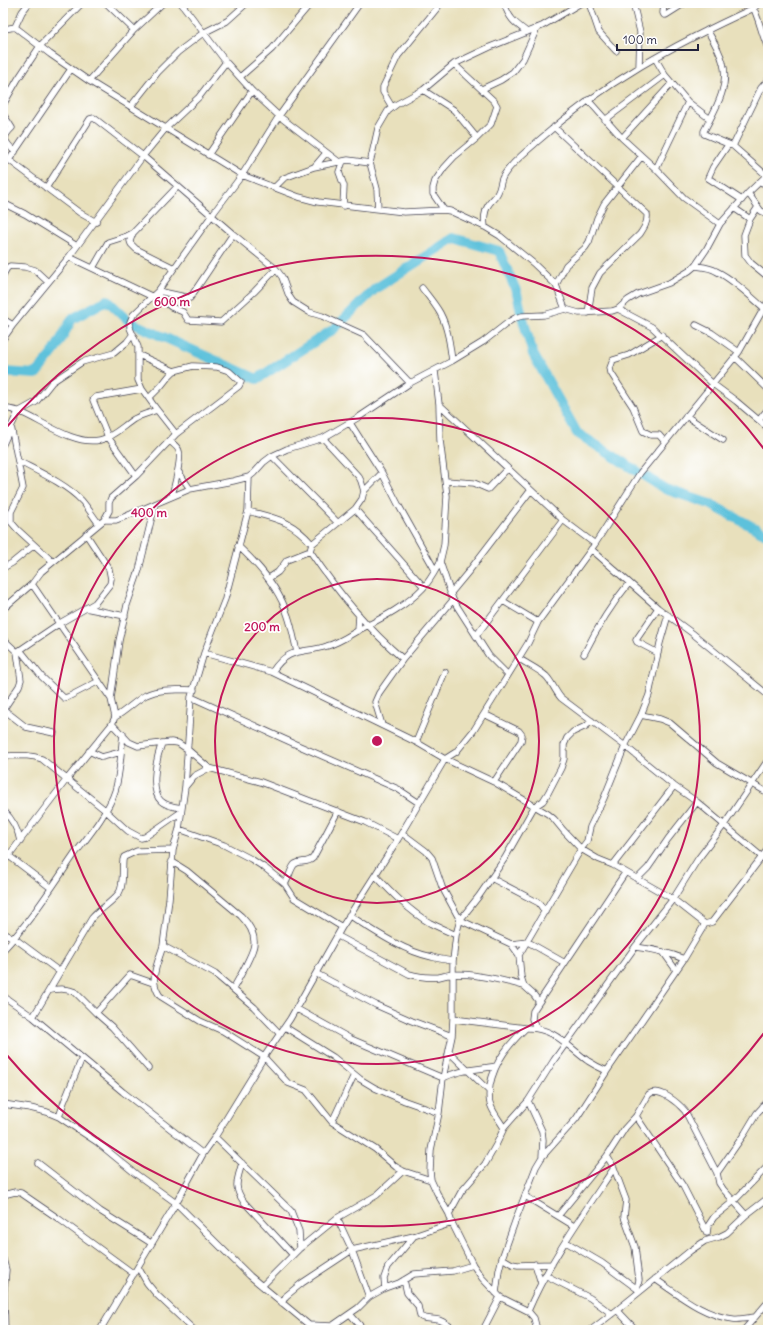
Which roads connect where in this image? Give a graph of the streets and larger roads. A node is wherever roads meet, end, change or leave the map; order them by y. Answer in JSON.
{"nodes":[{"id":1,"x":29,"y":3,"type":"edge"},
{"id":2,"x":82,"y":3,"type":"edge"},
{"id":3,"x":106,"y":3,"type":"edge"},
{"id":4,"x":163,"y":3,"type":"edge"},
{"id":5,"x":181,"y":3,"type":"edge"},
{"id":6,"x":247,"y":3,"type":"edge"},
{"id":7,"x":311,"y":3,"type":"edge"},
{"id":8,"x":360,"y":3,"type":"edge"},
{"id":9,"x":439,"y":3,"type":"edge"},
{"id":10,"x":504,"y":3,"type":"edge"},
{"id":11,"x":581,"y":3,"type":"edge"},
{"id":12,"x":589,"y":3,"type":"edge"},
{"id":13,"x":633,"y":3,"type":"edge"},
{"id":14,"x":664,"y":3,"type":"edge"},
{"id":15,"x":685,"y":3,"type":"edge"},
{"id":16,"x":760,"y":3,"type":"edge"},
{"id":17,"x":752,"y":6,"type":"edge"},
{"id":18,"x":15,"y":27,"type":"junction"},
{"id":19,"x":537,"y":28,"type":"junction"},
{"id":20,"x":4,"y":29,"type":"edge"},
{"id":21,"x":134,"y":30,"type":"junction"},
{"id":22,"x":707,"y":30,"type":"junction"},
{"id":23,"x":527,"y":32,"type":"junction"},
{"id":24,"x":203,"y":33,"type":"junction"},
{"id":25,"x":40,"y":46,"type":"junction"},
{"id":26,"x":768,"y":48,"type":"edge"},
{"id":27,"x":616,"y":51,"type":"dead end"},
{"id":28,"x":655,"y":58,"type":"junction"},
{"id":29,"x":226,"y":62,"type":"junction"},
{"id":30,"x":454,"y":64,"type":"junction"},
{"id":31,"x":639,"y":67,"type":"junction"},
{"id":32,"x":70,"y":69,"type":"junction"},
{"id":33,"x":666,"y":75,"type":"junction"},
{"id":34,"x":240,"y":77,"type":"junction"},
{"id":35,"x":768,"y":80,"type":"edge"},
{"id":36,"x":89,"y":81,"type":"junction"},
{"id":37,"x":672,"y":83,"type":"junction"},
{"id":38,"x":482,"y":89,"type":"junction"},
{"id":39,"x":424,"y":90,"type":"junction"},
{"id":40,"x":252,"y":91,"type":"junction"},
{"id":41,"x":588,"y":100,"type":"junction"},
{"id":42,"x":688,"y":102,"type":"junction"},
{"id":43,"x":3,"y":105,"type":"edge"},
{"id":44,"x":131,"y":106,"type":"junction"},
{"id":45,"x":392,"y":107,"type":"junction"},
{"id":46,"x":3,"y":114,"type":"edge"},
{"id":47,"x":279,"y":116,"type":"junction"},
{"id":48,"x":710,"y":119,"type":"junction"},
{"id":49,"x":605,"y":120,"type":"junction"},
{"id":50,"x":554,"y":127,"type":"junction"},
{"id":51,"x":166,"y":128,"type":"junction"},
{"id":52,"x":477,"y":138,"type":"junction"},
{"id":53,"x":622,"y":138,"type":"junction"},
{"id":54,"x":731,"y":146,"type":"junction"},
{"id":55,"x":15,"y":152,"type":"junction"},
{"id":56,"x":326,"y":153,"type":"junction"},
{"id":57,"x":208,"y":154,"type":"junction"},
{"id":58,"x":143,"y":156,"type":"junction"},
{"id":59,"x":641,"y":157,"type":"junction"},
{"id":60,"x":341,"y":161,"type":"junction"},
{"id":61,"x":6,"y":162,"type":"edge"},
{"id":62,"x":370,"y":163,"type":"junction"},
{"id":63,"x":314,"y":167,"type":"junction"},
{"id":64,"x":656,"y":169,"type":"junction"},
{"id":65,"x":242,"y":175,"type":"junction"},
{"id":66,"x":767,"y":175,"type":"edge"},
{"id":67,"x":760,"y":182,"type":"junction"},
{"id":68,"x":178,"y":186,"type":"junction"},
{"id":69,"x":618,"y":186,"type":"junction"},
{"id":70,"x":768,"y":186,"type":"edge"},
{"id":71,"x":46,"y":188,"type":"junction"},
{"id":72,"x":274,"y":188,"type":"junction"},
{"id":73,"x":748,"y":193,"type":"junction"},
{"id":74,"x":742,"y":200,"type":"junction"},
{"id":75,"x":3,"y":203,"type":"edge"},
{"id":76,"x":343,"y":206,"type":"junction"},
{"id":77,"x":758,"y":207,"type":"junction"},
{"id":78,"x":734,"y":208,"type":"junction"},
{"id":79,"x":378,"y":209,"type":"junction"},
{"id":80,"x":444,"y":210,"type":"junction"},
{"id":81,"x":768,"y":214,"type":"edge"},
{"id":82,"x":212,"y":215,"type":"junction"},
{"id":83,"x":750,"y":219,"type":"junction"},
{"id":84,"x":96,"y":222,"type":"junction"},
{"id":85,"x":720,"y":224,"type":"junction"},
{"id":86,"x":485,"y":227,"type":"junction"},
{"id":87,"x":133,"y":233,"type":"junction"},
{"id":88,"x":233,"y":234,"type":"junction"},
{"id":89,"x":77,"y":246,"type":"junction"},
{"id":90,"x":69,"y":257,"type":"junction"},
{"id":91,"x":695,"y":266,"type":"junction"},
{"id":92,"x":92,"y":268,"type":"junction"},
{"id":93,"x":174,"y":268,"type":"junction"},
{"id":94,"x":276,"y":269,"type":"junction"},
{"id":95,"x":3,"y":275,"type":"edge"},
{"id":96,"x":768,"y":277,"type":"edge"},
{"id":97,"x":48,"y":282,"type":"junction"},
{"id":98,"x":556,"y":285,"type":"junction"},
{"id":99,"x":422,"y":288,"type":"dead end"},
{"id":100,"x":165,"y":293,"type":"junction"},
{"id":101,"x":155,"y":294,"type":"junction"},
{"id":102,"x":768,"y":302,"type":"edge"},
{"id":103,"x":168,"y":305,"type":"junction"},
{"id":104,"x":618,"y":308,"type":"junction"},
{"id":105,"x":565,"y":309,"type":"junction"},
{"id":106,"x":766,"y":310,"type":"edge"},
{"id":107,"x":588,"y":313,"type":"junction"},
{"id":108,"x":3,"y":319,"type":"edge"},
{"id":109,"x":13,"y":325,"type":"junction"},
{"id":110,"x":696,"y":325,"type":"dead end"},
{"id":111,"x":132,"y":334,"type":"junction"},
{"id":112,"x":662,"y":335,"type":"junction"},
{"id":113,"x":3,"y":339,"type":"edge"},
{"id":114,"x":737,"y":354,"type":"junction"},
{"id":115,"x":139,"y":355,"type":"junction"},
{"id":116,"x":452,"y":362,"type":"junction"},
{"id":117,"x":174,"y":371,"type":"junction"},
{"id":118,"x":435,"y":371,"type":"junction"},
{"id":119,"x":410,"y":383,"type":"junction"},
{"id":120,"x":713,"y":384,"type":"junction"},
{"id":121,"x":142,"y":389,"type":"junction"},
{"id":122,"x":768,"y":389,"type":"edge"},
{"id":123,"x":149,"y":398,"type":"junction"},
{"id":124,"x":439,"y":404,"type":"junction"},
{"id":125,"x":3,"y":407,"type":"edge"},
{"id":126,"x":768,"y":409,"type":"edge"},
{"id":127,"x":156,"y":410,"type":"junction"},
{"id":128,"x":18,"y":412,"type":"junction"},
{"id":129,"x":686,"y":416,"type":"junction"},
{"id":130,"x":759,"y":420,"type":"junction"},
{"id":131,"x":350,"y":423,"type":"junction"},
{"id":132,"x":11,"y":426,"type":"junction"},
{"id":133,"x":768,"y":428,"type":"edge"},
{"id":134,"x":176,"y":434,"type":"junction"},
{"id":135,"x":108,"y":437,"type":"junction"},
{"id":136,"x":323,"y":438,"type":"junction"},
{"id":137,"x":723,"y":440,"type":"dead end"},
{"id":138,"x":170,"y":441,"type":"junction"},
{"id":139,"x":665,"y":442,"type":"junction"},
{"id":140,"x":3,"y":444,"type":"edge"},
{"id":141,"x":272,"y":456,"type":"junction"},
{"id":142,"x":18,"y":461,"type":"junction"},
{"id":143,"x":507,"y":468,"type":"junction"},
{"id":144,"x":178,"y":471,"type":"junction"},
{"id":145,"x":382,"y":473,"type":"junction"},
{"id":146,"x":136,"y":476,"type":"junction"},
{"id":147,"x":249,"y":477,"type":"junction"},
{"id":148,"x":446,"y":481,"type":"junction"},
{"id":149,"x":190,"y":489,"type":"junction"},
{"id":150,"x":530,"y":490,"type":"junction"},
{"id":151,"x":364,"y":491,"type":"junction"},
{"id":152,"x":172,"y":496,"type":"junction"},
{"id":153,"x":155,"y":504,"type":"junction"},
{"id":154,"x":355,"y":509,"type":"junction"},
{"id":155,"x":248,"y":511,"type":"junction"},
{"id":156,"x":563,"y":520,"type":"junction"},
{"id":157,"x":101,"y":522,"type":"junction"},
{"id":158,"x":338,"y":523,"type":"junction"},
{"id":159,"x":86,"y":534,"type":"junction"},
{"id":160,"x":312,"y":544,"type":"junction"},
{"id":161,"x":34,"y":545,"type":"junction"},
{"id":162,"x":238,"y":546,"type":"junction"},
{"id":163,"x":593,"y":547,"type":"junction"},
{"id":164,"x":310,"y":551,"type":"junction"},
{"id":165,"x":53,"y":562,"type":"junction"},
{"id":166,"x":440,"y":562,"type":"junction"},
{"id":167,"x":3,"y":568,"type":"edge"},
{"id":168,"x":435,"y":570,"type":"junction"},
{"id":169,"x":269,"y":578,"type":"junction"},
{"id":170,"x":629,"y":583,"type":"junction"},
{"id":171,"x":32,"y":584,"type":"junction"},
{"id":172,"x":424,"y":587,"type":"junction"},
{"id":173,"x":451,"y":597,"type":"junction"},
{"id":174,"x":503,"y":601,"type":"junction"},
{"id":175,"x":85,"y":608,"type":"junction"},
{"id":176,"x":658,"y":608,"type":"junction"},
{"id":177,"x":3,"y":609,"type":"edge"},
{"id":178,"x":359,"y":615,"type":"junction"},
{"id":179,"x":668,"y":615,"type":"junction"},
{"id":180,"x":125,"y":616,"type":"junction"},
{"id":181,"x":538,"y":622,"type":"junction"},
{"id":182,"x":60,"y":623,"type":"junction"},
{"id":183,"x":368,"y":626,"type":"junction"},
{"id":184,"x":358,"y":631,"type":"junction"},
{"id":185,"x":476,"y":636,"type":"junction"},
{"id":186,"x":3,"y":639,"type":"edge"},
{"id":187,"x":19,"y":651,"type":"junction"},
{"id":188,"x":297,"y":652,"type":"junction"},
{"id":189,"x":204,"y":653,"type":"junction"},
{"id":190,"x":658,"y":653,"type":"junction"},
{"id":191,"x":584,"y":654,"type":"dead end"},
{"id":192,"x":518,"y":658,"type":"junction"},
{"id":193,"x":403,"y":659,"type":"junction"},
{"id":194,"x":272,"y":672,"type":"junction"},
{"id":195,"x":445,"y":672,"type":"dead end"},
{"id":196,"x":508,"y":675,"type":"junction"},
{"id":197,"x":99,"y":681,"type":"junction"},
{"id":198,"x":194,"y":690,"type":"junction"},
{"id":199,"x":768,"y":695,"type":"edge"},
{"id":200,"x":191,"y":698,"type":"junction"},
{"id":201,"x":111,"y":699,"type":"junction"},
{"id":202,"x":3,"y":710,"type":"edge"},
{"id":203,"x":484,"y":714,"type":"junction"},
{"id":204,"x":641,"y":715,"type":"junction"},
{"id":205,"x":115,"y":717,"type":"junction"},
{"id":206,"x":592,"y":720,"type":"junction"},
{"id":207,"x":112,"y":724,"type":"junction"},
{"id":208,"x":382,"y":725,"type":"junction"},
{"id":209,"x":54,"y":733,"type":"dead end"},
{"id":210,"x":123,"y":734,"type":"junction"},
{"id":211,"x":416,"y":742,"type":"junction"},
{"id":212,"x":162,"y":743,"type":"junction"},
{"id":213,"x":625,"y":746,"type":"junction"},
{"id":214,"x":187,"y":749,"type":"junction"},
{"id":215,"x":89,"y":751,"type":"junction"},
{"id":216,"x":121,"y":752,"type":"junction"},
{"id":217,"x":3,"y":756,"type":"edge"},
{"id":218,"x":445,"y":759,"type":"junction"},
{"id":219,"x":768,"y":760,"type":"edge"},
{"id":220,"x":209,"y":768,"type":"junction"},
{"id":221,"x":67,"y":780,"type":"junction"},
{"id":222,"x":494,"y":782,"type":"junction"},
{"id":223,"x":752,"y":784,"type":"junction"},
{"id":224,"x":674,"y":786,"type":"junction"},
{"id":225,"x":185,"y":787,"type":"junction"},
{"id":226,"x":768,"y":793,"type":"edge"},
{"id":227,"x":697,"y":802,"type":"junction"},
{"id":228,"x":419,"y":803,"type":"junction"},
{"id":229,"x":534,"y":807,"type":"junction"},
{"id":230,"x":3,"y":810,"type":"edge"},
{"id":231,"x":105,"y":810,"type":"junction"},
{"id":232,"x":182,"y":810,"type":"junction"},
{"id":233,"x":338,"y":812,"type":"junction"},
{"id":234,"x":724,"y":825,"type":"junction"},
{"id":235,"x":179,"y":829,"type":"junction"},
{"id":236,"x":402,"y":833,"type":"junction"},
{"id":237,"x":398,"y":839,"type":"junction"},
{"id":238,"x":20,"y":842,"type":"junction"},
{"id":239,"x":581,"y":849,"type":"junction"},
{"id":240,"x":768,"y":849,"type":"edge"},
{"id":241,"x":173,"y":850,"type":"junction"},
{"id":242,"x":9,"y":856,"type":"junction"},
{"id":243,"x":761,"y":856,"type":"junction"},
{"id":244,"x":171,"y":860,"type":"junction"},
{"id":245,"x":768,"y":862,"type":"edge"},
{"id":246,"x":3,"y":863,"type":"edge"},
{"id":247,"x":613,"y":865,"type":"junction"},
{"id":248,"x":625,"y":873,"type":"junction"},
{"id":249,"x":375,"y":875,"type":"junction"},
{"id":250,"x":491,"y":878,"type":"junction"},
{"id":251,"x":637,"y":879,"type":"junction"},
{"id":252,"x":285,"y":884,"type":"junction"},
{"id":253,"x":51,"y":888,"type":"junction"},
{"id":254,"x":673,"y":900,"type":"junction"},
{"id":255,"x":545,"y":912,"type":"junction"},
{"id":256,"x":350,"y":915,"type":"junction"},
{"id":257,"x":460,"y":920,"type":"junction"},
{"id":258,"x":706,"y":924,"type":"junction"},
{"id":259,"x":342,"y":927,"type":"junction"},
{"id":260,"x":3,"y":933,"type":"edge"},
{"id":261,"x":456,"y":935,"type":"junction"},
{"id":262,"x":338,"y":936,"type":"junction"},
{"id":263,"x":14,"y":938,"type":"junction"},
{"id":264,"x":528,"y":942,"type":"junction"},
{"id":265,"x":511,"y":944,"type":"junction"},
{"id":266,"x":163,"y":946,"type":"junction"},
{"id":267,"x":635,"y":947,"type":"junction"},
{"id":268,"x":3,"y":950,"type":"edge"},
{"id":269,"x":663,"y":952,"type":"junction"},
{"id":270,"x":519,"y":955,"type":"junction"},
{"id":271,"x":684,"y":960,"type":"junction"},
{"id":272,"x":453,"y":961,"type":"junction"},
{"id":273,"x":565,"y":962,"type":"junction"},
{"id":274,"x":676,"y":970,"type":"junction"},
{"id":275,"x":60,"y":972,"type":"junction"},
{"id":276,"x":317,"y":974,"type":"junction"},
{"id":277,"x":454,"y":974,"type":"junction"},
{"id":278,"x":153,"y":983,"type":"junction"},
{"id":279,"x":524,"y":986,"type":"junction"},
{"id":280,"x":233,"y":989,"type":"junction"},
{"id":281,"x":50,"y":990,"type":"junction"},
{"id":282,"x":3,"y":996,"type":"edge"},
{"id":283,"x":539,"y":1002,"type":"junction"},
{"id":284,"x":296,"y":1009,"type":"junction"},
{"id":285,"x":96,"y":1013,"type":"junction"},
{"id":286,"x":33,"y":1017,"type":"junction"},
{"id":287,"x":453,"y":1019,"type":"junction"},
{"id":288,"x":285,"y":1027,"type":"junction"},
{"id":289,"x":536,"y":1027,"type":"junction"},
{"id":290,"x":526,"y":1028,"type":"junction"},
{"id":291,"x":280,"y":1034,"type":"junction"},
{"id":292,"x":452,"y":1036,"type":"junction"},
{"id":293,"x":566,"y":1043,"type":"junction"},
{"id":294,"x":449,"y":1052,"type":"junction"},
{"id":295,"x":82,"y":1058,"type":"junction"},
{"id":296,"x":264,"y":1058,"type":"junction"},
{"id":297,"x":496,"y":1066,"type":"junction"},
{"id":298,"x":148,"y":1068,"type":"dead end"},
{"id":299,"x":467,"y":1070,"type":"junction"},
{"id":300,"x":607,"y":1071,"type":"junction"},
{"id":301,"x":354,"y":1074,"type":"junction"},
{"id":302,"x":443,"y":1078,"type":"junction"},
{"id":303,"x":489,"y":1091,"type":"junction"},
{"id":304,"x":528,"y":1101,"type":"junction"},
{"id":305,"x":768,"y":1101,"type":"edge"},
{"id":306,"x":3,"y":1104,"type":"edge"},
{"id":307,"x":763,"y":1106,"type":"junction"},
{"id":308,"x":439,"y":1113,"type":"junction"},
{"id":309,"x":768,"y":1113,"type":"edge"},
{"id":310,"x":636,"y":1116,"type":"junction"},
{"id":311,"x":59,"y":1117,"type":"junction"},
{"id":312,"x":332,"y":1122,"type":"junction"},
{"id":313,"x":504,"y":1128,"type":"junction"},
{"id":314,"x":215,"y":1137,"type":"junction"},
{"id":315,"x":203,"y":1154,"type":"junction"},
{"id":316,"x":608,"y":1156,"type":"junction"},
{"id":317,"x":542,"y":1157,"type":"junction"},
{"id":318,"x":38,"y":1163,"type":"dead end"},
{"id":319,"x":242,"y":1163,"type":"junction"},
{"id":320,"x":768,"y":1166,"type":"edge"},
{"id":321,"x":614,"y":1168,"type":"junction"},
{"id":322,"x":404,"y":1171,"type":"junction"},
{"id":323,"x":717,"y":1173,"type":"junction"},
{"id":324,"x":431,"y":1180,"type":"junction"},
{"id":325,"x":3,"y":1195,"type":"edge"},
{"id":326,"x":525,"y":1196,"type":"junction"},
{"id":327,"x":768,"y":1198,"type":"edge"},
{"id":328,"x":734,"y":1201,"type":"junction"},
{"id":329,"x":176,"y":1203,"type":"junction"},
{"id":330,"x":449,"y":1214,"type":"junction"},
{"id":331,"x":746,"y":1215,"type":"junction"},
{"id":332,"x":558,"y":1216,"type":"junction"},
{"id":333,"x":336,"y":1218,"type":"junction"},
{"id":334,"x":452,"y":1223,"type":"junction"},
{"id":335,"x":574,"y":1226,"type":"junction"},
{"id":336,"x":707,"y":1233,"type":"junction"},
{"id":337,"x":414,"y":1236,"type":"junction"},
{"id":338,"x":704,"y":1241,"type":"junction"},
{"id":339,"x":566,"y":1242,"type":"junction"},
{"id":340,"x":151,"y":1243,"type":"junction"},
{"id":341,"x":300,"y":1248,"type":"junction"},
{"id":342,"x":352,"y":1250,"type":"junction"},
{"id":343,"x":293,"y":1255,"type":"junction"},
{"id":344,"x":502,"y":1258,"type":"junction"},
{"id":345,"x":3,"y":1259,"type":"edge"},
{"id":346,"x":473,"y":1264,"type":"junction"},
{"id":347,"x":534,"y":1264,"type":"junction"},
{"id":348,"x":552,"y":1264,"type":"junction"},
{"id":349,"x":138,"y":1267,"type":"junction"},
{"id":350,"x":134,"y":1274,"type":"junction"},
{"id":351,"x":545,"y":1275,"type":"junction"},
{"id":352,"x":655,"y":1279,"type":"junction"},
{"id":353,"x":404,"y":1280,"type":"junction"},
{"id":354,"x":541,"y":1283,"type":"junction"},
{"id":355,"x":262,"y":1286,"type":"junction"},
{"id":356,"x":385,"y":1288,"type":"junction"},
{"id":357,"x":639,"y":1290,"type":"junction"},
{"id":358,"x":498,"y":1295,"type":"junction"},
{"id":359,"x":369,"y":1297,"type":"junction"},
{"id":360,"x":768,"y":1302,"type":"edge"},
{"id":361,"x":282,"y":1303,"type":"junction"},
{"id":362,"x":617,"y":1310,"type":"junction"},
{"id":363,"x":528,"y":1311,"type":"junction"},
{"id":364,"x":350,"y":1314,"type":"junction"},
{"id":365,"x":612,"y":1314,"type":"junction"},
{"id":366,"x":755,"y":1317,"type":"junction"},
{"id":367,"x":311,"y":1328,"type":"edge"},
{"id":368,"x":330,"y":1328,"type":"edge"},
{"id":369,"x":5,"y":1330,"type":"edge"},
{"id":370,"x":101,"y":1330,"type":"edge"},
{"id":371,"x":194,"y":1330,"type":"edge"},
{"id":372,"x":364,"y":1330,"type":"edge"},
{"id":373,"x":455,"y":1330,"type":"edge"},
{"id":374,"x":483,"y":1330,"type":"edge"},
{"id":375,"x":537,"y":1330,"type":"edge"},
{"id":376,"x":591,"y":1330,"type":"edge"},
{"id":377,"x":636,"y":1330,"type":"edge"},
{"id":378,"x":744,"y":1330,"type":"edge"}],
"edges":[{"from":1,"to":18,"type":"street"},
{"from":2,"to":25,"type":"street"},
{"from":3,"to":21,"type":"street"},
{"from":4,"to":21,"type":"street"},
{"from":5,"to":24,"type":"street"},
{"from":6,"to":24,"type":"street"},
{"from":7,"to":34,"type":"street"},
{"from":8,"to":47,"type":"street"},
{"from":9,"to":45,"type":"street"},
{"from":10,"to":23,"type":"street"},
{"from":11,"to":19,"type":"street"},
{"from":12,"to":27,"type":"street"},
{"from":13,"to":31,"type":"street"},
{"from":14,"to":15,"type":"street"},
{"from":16,"to":17,"type":"street"},
{"from":17,"to":22,"type":"street"},
{"from":17,"to":26,"type":"street"},
{"from":18,"to":20,"type":"street"},
{"from":18,"to":25,"type":"street"},
{"from":19,"to":23,"type":"street"},
{"from":19,"to":38,"type":"street"},
{"from":21,"to":36,"type":"street"},
{"from":22,"to":28,"type":"street"},
{"from":22,"to":48,"type":"street"},
{"from":23,"to":30,"type":"street"},
{"from":24,"to":29,"type":"street"},
{"from":24,"to":44,"type":"street"},
{"from":25,"to":32,"type":"street"},
{"from":25,"to":43,"type":"street"},
{"from":28,"to":31,"type":"street"},
{"from":28,"to":33,"type":"street"},
{"from":29,"to":34,"type":"street"},
{"from":29,"to":51,"type":"street"},
{"from":30,"to":38,"type":"street"},
{"from":30,"to":39,"type":"street"},
{"from":31,"to":41,"type":"street"},
{"from":32,"to":36,"type":"street"},
{"from":32,"to":55,"type":"street"},
{"from":33,"to":37,"type":"street"},
{"from":33,"to":49,"type":"street"},
{"from":34,"to":40,"type":"street"},
{"from":35,"to":54,"type":"street"},
{"from":36,"to":44,"type":"street"},
{"from":37,"to":42,"type":"street"},
{"from":37,"to":53,"type":"street"},
{"from":38,"to":52,"type":"street"},
{"from":39,"to":45,"type":"street"},
{"from":39,"to":52,"type":"street"},
{"from":40,"to":47,"type":"street"},
{"from":40,"to":57,"type":"street"},
{"from":41,"to":49,"type":"street"},
{"from":41,"to":50,"type":"street"},
{"from":42,"to":48,"type":"street"},
{"from":42,"to":64,"type":"street"},
{"from":44,"to":51,"type":"street"},
{"from":45,"to":62,"type":"street"},
{"from":46,"to":55,"type":"street"},
{"from":47,"to":56,"type":"street"},
{"from":47,"to":65,"type":"street"},
{"from":48,"to":54,"type":"street"},
{"from":49,"to":53,"type":"street"},
{"from":50,"to":69,"type":"street"},
{"from":50,"to":86,"type":"street"},
{"from":51,"to":57,"type":"street"},
{"from":51,"to":58,"type":"street"},
{"from":52,"to":80,"type":"street"},
{"from":53,"to":59,"type":"street"},
{"from":54,"to":66,"type":"street"},
{"from":54,"to":74,"type":"street"},
{"from":55,"to":61,"type":"street"},
{"from":56,"to":60,"type":"street"},
{"from":56,"to":63,"type":"street"},
{"from":57,"to":65,"type":"street"},
{"from":58,"to":68,"type":"street"},
{"from":58,"to":71,"type":"street"},
{"from":58,"to":84,"type":"street"},
{"from":59,"to":64,"type":"street"},
{"from":59,"to":69,"type":"street"},
{"from":60,"to":62,"type":"street"},
{"from":60,"to":63,"type":"street"},
{"from":60,"to":76,"type":"street"},
{"from":61,"to":71,"type":"street"},
{"from":62,"to":79,"type":"street"},
{"from":63,"to":72,"type":"street"},
{"from":64,"to":85,"type":"street"},
{"from":65,"to":72,"type":"street"},
{"from":65,"to":82,"type":"street"},
{"from":66,"to":67,"type":"street"},
{"from":67,"to":70,"type":"street"},
{"from":67,"to":73,"type":"street"},
{"from":68,"to":82,"type":"street"},
{"from":68,"to":87,"type":"street"},
{"from":69,"to":98,"type":"street"},
{"from":69,"to":107,"type":"street"},
{"from":71,"to":84,"type":"street"},
{"from":72,"to":76,"type":"street"},
{"from":73,"to":74,"type":"street"},
{"from":73,"to":77,"type":"street"},
{"from":74,"to":78,"type":"street"},
{"from":75,"to":89,"type":"street"},
{"from":76,"to":79,"type":"street"},
{"from":77,"to":81,"type":"street"},
{"from":77,"to":83,"type":"street"},
{"from":78,"to":83,"type":"street"},
{"from":78,"to":85,"type":"street"},
{"from":79,"to":80,"type":"street"},
{"from":80,"to":86,"type":"street"},
{"from":82,"to":88,"type":"street"},
{"from":82,"to":93,"type":"street"},
{"from":83,"to":96,"type":"street"},
{"from":84,"to":89,"type":"street"},
{"from":85,"to":91,"type":"street"},
{"from":86,"to":98,"type":"street"},
{"from":87,"to":92,"type":"street"},
{"from":87,"to":93,"type":"street"},
{"from":88,"to":94,"type":"street"},
{"from":88,"to":100,"type":"street"},
{"from":89,"to":90,"type":"street"},
{"from":90,"to":92,"type":"street"},
{"from":90,"to":97,"type":"street"},
{"from":91,"to":104,"type":"street"},
{"from":91,"to":106,"type":"street"},
{"from":92,"to":101,"type":"street"},
{"from":93,"to":101,"type":"street"},
{"from":94,"to":103,"type":"street"},
{"from":94,"to":119,"type":"street"},
{"from":95,"to":97,"type":"street"},
{"from":97,"to":109,"type":"street"},
{"from":98,"to":105,"type":"street"},
{"from":99,"to":116,"type":"street"},
{"from":100,"to":101,"type":"street"},
{"from":100,"to":103,"type":"street"},
{"from":101,"to":103,"type":"street"},
{"from":101,"to":111,"type":"street"},
{"from":102,"to":106,"type":"street"},
{"from":104,"to":107,"type":"street"},
{"from":104,"to":112,"type":"street"},
{"from":105,"to":107,"type":"street"},
{"from":105,"to":116,"type":"street"},
{"from":106,"to":114,"type":"street"},
{"from":108,"to":109,"type":"street"},
{"from":109,"to":113,"type":"street"},
{"from":110,"to":114,"type":"street"},
{"from":111,"to":115,"type":"street"},
{"from":111,"to":128,"type":"street"},
{"from":112,"to":120,"type":"street"},
{"from":112,"to":139,"type":"street"},
{"from":114,"to":120,"type":"street"},
{"from":114,"to":122,"type":"street"},
{"from":115,"to":117,"type":"street"},
{"from":115,"to":121,"type":"street"},
{"from":116,"to":118,"type":"street"},
{"from":117,"to":123,"type":"street"},
{"from":117,"to":134,"type":"street"},
{"from":118,"to":119,"type":"street"},
{"from":118,"to":124,"type":"street"},
{"from":119,"to":131,"type":"street"},
{"from":120,"to":129,"type":"street"},
{"from":120,"to":130,"type":"street"},
{"from":121,"to":123,"type":"street"},
{"from":121,"to":135,"type":"street"},
{"from":123,"to":127,"type":"street"},
{"from":124,"to":143,"type":"street"},
{"from":124,"to":148,"type":"street"},
{"from":125,"to":128,"type":"street"},
{"from":126,"to":130,"type":"street"},
{"from":127,"to":134,"type":"street"},
{"from":127,"to":135,"type":"street"},
{"from":128,"to":132,"type":"street"},
{"from":128,"to":135,"type":"street"},
{"from":129,"to":137,"type":"street"},
{"from":129,"to":139,"type":"street"},
{"from":130,"to":133,"type":"street"},
{"from":131,"to":136,"type":"street"},
{"from":131,"to":145,"type":"street"},
{"from":132,"to":140,"type":"street"},
{"from":132,"to":142,"type":"street"},
{"from":134,"to":138,"type":"street"},
{"from":135,"to":146,"type":"street"},
{"from":136,"to":141,"type":"street"},
{"from":136,"to":151,"type":"street"},
{"from":138,"to":144,"type":"street"},
{"from":138,"to":146,"type":"street"},
{"from":139,"to":163,"type":"street"},
{"from":141,"to":147,"type":"street"},
{"from":141,"to":158,"type":"street"},
{"from":142,"to":157,"type":"street"},
{"from":142,"to":161,"type":"street"},
{"from":143,"to":148,"type":"street"},
{"from":143,"to":150,"type":"street"},
{"from":144,"to":149,"type":"street"},
{"from":144,"to":152,"type":"street"},
{"from":145,"to":151,"type":"street"},
{"from":145,"to":168,"type":"street"},
{"from":146,"to":157,"type":"street"},
{"from":147,"to":149,"type":"street"},
{"from":147,"to":155,"type":"street"},
{"from":148,"to":166,"type":"street"},
{"from":149,"to":152,"type":"street"},
{"from":150,"to":156,"type":"street"},
{"from":150,"to":173,"type":"street"},
{"from":151,"to":154,"type":"street"},
{"from":152,"to":153,"type":"street"},
{"from":153,"to":157,"type":"street"},
{"from":153,"to":180,"type":"street"},
{"from":154,"to":158,"type":"street"},
{"from":154,"to":172,"type":"street"},
{"from":155,"to":160,"type":"street"},
{"from":155,"to":162,"type":"street"},
{"from":156,"to":163,"type":"street"},
{"from":156,"to":174,"type":"street"},
{"from":157,"to":159,"type":"street"},
{"from":158,"to":160,"type":"street"},
{"from":159,"to":165,"type":"street"},
{"from":159,"to":175,"type":"street"},
{"from":160,"to":164,"type":"street"},
{"from":161,"to":165,"type":"street"},
{"from":161,"to":167,"type":"street"},
{"from":162,"to":169,"type":"street"},
{"from":162,"to":189,"type":"street"},
{"from":163,"to":170,"type":"street"},
{"from":163,"to":181,"type":"street"},
{"from":164,"to":169,"type":"street"},
{"from":164,"to":178,"type":"street"},
{"from":165,"to":171,"type":"street"},
{"from":166,"to":168,"type":"street"},
{"from":166,"to":173,"type":"street"},
{"from":168,"to":172,"type":"street"},
{"from":169,"to":188,"type":"street"},
{"from":170,"to":176,"type":"street"},
{"from":170,"to":191,"type":"street"},
{"from":171,"to":177,"type":"street"},
{"from":171,"to":182,"type":"street"},
{"from":172,"to":183,"type":"street"},
{"from":173,"to":185,"type":"street"},
{"from":173,"to":193,"type":"street"},
{"from":174,"to":181,"type":"street"},
{"from":174,"to":185,"type":"street"},
{"from":175,"to":180,"type":"street"},
{"from":175,"to":182,"type":"street"},
{"from":176,"to":179,"type":"street"},
{"from":176,"to":190,"type":"street"},
{"from":178,"to":183,"type":"street"},
{"from":178,"to":184,"type":"street"},
{"from":179,"to":190,"type":"street"},
{"from":179,"to":199,"type":"street"},
{"from":180,"to":201,"type":"street"},
{"from":181,"to":192,"type":"street"},
{"from":182,"to":187,"type":"street"},
{"from":182,"to":197,"type":"street"},
{"from":183,"to":184,"type":"street"},
{"from":183,"to":193,"type":"street"},
{"from":184,"to":188,"type":"street"},
{"from":185,"to":196,"type":"street"},
{"from":186,"to":187,"type":"street"},
{"from":187,"to":197,"type":"street"},
{"from":187,"to":202,"type":"street"},
{"from":188,"to":194,"type":"street"},
{"from":189,"to":194,"type":"street"},
{"from":189,"to":198,"type":"street"},
{"from":190,"to":204,"type":"street"},
{"from":192,"to":196,"type":"street"},
{"from":192,"to":206,"type":"street"},
{"from":193,"to":208,"type":"street"},
{"from":194,"to":208,"type":"street"},
{"from":195,"to":211,"type":"street"},
{"from":196,"to":203,"type":"street"},
{"from":197,"to":201,"type":"street"},
{"from":198,"to":200,"type":"street"},
{"from":198,"to":205,"type":"street"},
{"from":200,"to":214,"type":"street"},
{"from":200,"to":228,"type":"street"},
{"from":201,"to":205,"type":"street"},
{"from":202,"to":209,"type":"street"},
{"from":203,"to":218,"type":"street"},
{"from":203,"to":222,"type":"street"},
{"from":204,"to":213,"type":"street"},
{"from":204,"to":223,"type":"street"},
{"from":205,"to":207,"type":"street"},
{"from":206,"to":213,"type":"street"},
{"from":206,"to":229,"type":"street"},
{"from":207,"to":210,"type":"street"},
{"from":207,"to":215,"type":"street"},
{"from":208,"to":211,"type":"street"},
{"from":210,"to":212,"type":"street"},
{"from":210,"to":216,"type":"street"},
{"from":211,"to":218,"type":"street"},
{"from":212,"to":214,"type":"street"},
{"from":212,"to":232,"type":"street"},
{"from":213,"to":224,"type":"street"},
{"from":213,"to":239,"type":"street"},
{"from":214,"to":220,"type":"street"},
{"from":214,"to":225,"type":"street"},
{"from":215,"to":216,"type":"street"},
{"from":215,"to":221,"type":"street"},
{"from":216,"to":231,"type":"street"},
{"from":217,"to":221,"type":"street"},
{"from":218,"to":222,"type":"street"},
{"from":218,"to":228,"type":"street"},
{"from":219,"to":223,"type":"street"},
{"from":220,"to":225,"type":"street"},
{"from":220,"to":233,"type":"street"},
{"from":221,"to":231,"type":"street"},
{"from":221,"to":238,"type":"street"},
{"from":222,"to":229,"type":"street"},
{"from":223,"to":226,"type":"street"},
{"from":223,"to":234,"type":"street"},
{"from":224,"to":227,"type":"street"},
{"from":224,"to":247,"type":"street"},
{"from":225,"to":232,"type":"street"},
{"from":227,"to":234,"type":"street"},
{"from":227,"to":251,"type":"street"},
{"from":228,"to":236,"type":"street"},
{"from":229,"to":239,"type":"street"},
{"from":229,"to":250,"type":"street"},
{"from":230,"to":238,"type":"street"},
{"from":231,"to":232,"type":"street"},
{"from":231,"to":253,"type":"street"},
{"from":232,"to":235,"type":"street"},
{"from":233,"to":237,"type":"street"},
{"from":233,"to":252,"type":"street"},
{"from":234,"to":243,"type":"street"},
{"from":234,"to":254,"type":"street"},
{"from":235,"to":241,"type":"street"},
{"from":235,"to":252,"type":"street"},
{"from":236,"to":237,"type":"street"},
{"from":236,"to":257,"type":"street"},
{"from":237,"to":249,"type":"street"},
{"from":238,"to":242,"type":"street"},
{"from":239,"to":247,"type":"street"},
{"from":239,"to":255,"type":"street"},
{"from":240,"to":243,"type":"street"},
{"from":241,"to":244,"type":"street"},
{"from":241,"to":275,"type":"street"},
{"from":242,"to":246,"type":"street"},
{"from":242,"to":253,"type":"street"},
{"from":243,"to":245,"type":"street"},
{"from":243,"to":258,"type":"street"},
{"from":244,"to":266,"type":"street"},
{"from":244,"to":280,"type":"street"},
{"from":247,"to":248,"type":"street"},
{"from":248,"to":251,"type":"street"},
{"from":248,"to":273,"type":"street"},
{"from":249,"to":256,"type":"street"},
{"from":249,"to":261,"type":"street"},
{"from":250,"to":255,"type":"street"},
{"from":250,"to":257,"type":"street"},
{"from":251,"to":254,"type":"street"},
{"from":252,"to":259,"type":"street"},
{"from":253,"to":263,"type":"street"},
{"from":254,"to":258,"type":"street"},
{"from":254,"to":267,"type":"street"},
{"from":255,"to":264,"type":"street"},
{"from":256,"to":259,"type":"street"},
{"from":256,"to":272,"type":"street"},
{"from":257,"to":261,"type":"street"},
{"from":257,"to":265,"type":"street"},
{"from":258,"to":271,"type":"street"},
{"from":259,"to":262,"type":"street"},
{"from":260,"to":263,"type":"street"},
{"from":261,"to":272,"type":"street"},
{"from":262,"to":276,"type":"street"},
{"from":262,"to":277,"type":"street"},
{"from":263,"to":268,"type":"street"},
{"from":263,"to":275,"type":"street"},
{"from":264,"to":265,"type":"street"},
{"from":264,"to":270,"type":"street"},
{"from":264,"to":273,"type":"street"},
{"from":265,"to":270,"type":"street"},
{"from":266,"to":278,"type":"street"},
{"from":266,"to":280,"type":"street"},
{"from":267,"to":269,"type":"street"},
{"from":267,"to":293,"type":"street"},
{"from":269,"to":271,"type":"street"},
{"from":269,"to":274,"type":"street"},
{"from":270,"to":279,"type":"street"},
{"from":271,"to":274,"type":"street"},
{"from":272,"to":277,"type":"street"},
{"from":273,"to":283,"type":"street"},
{"from":274,"to":300,"type":"street"},
{"from":275,"to":281,"type":"street"},
{"from":276,"to":284,"type":"street"},
{"from":276,"to":292,"type":"street"},
{"from":277,"to":279,"type":"street"},
{"from":277,"to":287,"type":"street"},
{"from":278,"to":285,"type":"street"},
{"from":278,"to":296,"type":"street"},
{"from":279,"to":283,"type":"street"},
{"from":280,"to":291,"type":"street"},
{"from":281,"to":285,"type":"street"},
{"from":281,"to":286,"type":"street"},
{"from":282,"to":286,"type":"street"},
{"from":283,"to":289,"type":"street"},
{"from":284,"to":288,"type":"street"},
{"from":284,"to":302,"type":"street"},
{"from":285,"to":298,"type":"street"},
{"from":286,"to":295,"type":"street"},
{"from":287,"to":290,"type":"street"},
{"from":287,"to":292,"type":"street"},
{"from":288,"to":291,"type":"street"},
{"from":288,"to":301,"type":"street"},
{"from":289,"to":290,"type":"street"},
{"from":289,"to":293,"type":"street"},
{"from":290,"to":297,"type":"street"},
{"from":291,"to":296,"type":"street"},
{"from":292,"to":294,"type":"street"},
{"from":293,"to":300,"type":"street"},
{"from":293,"to":304,"type":"street"},
{"from":294,"to":299,"type":"street"},
{"from":294,"to":302,"type":"street"},
{"from":295,"to":311,"type":"street"},
{"from":295,"to":315,"type":"street"},
{"from":296,"to":312,"type":"street"},
{"from":296,"to":314,"type":"street"},
{"from":297,"to":299,"type":"street"},
{"from":297,"to":303,"type":"street"},
{"from":299,"to":302,"type":"street"},
{"from":299,"to":303,"type":"street"},
{"from":300,"to":317,"type":"street"},
{"from":301,"to":308,"type":"street"},
{"from":301,"to":312,"type":"street"},
{"from":302,"to":308,"type":"street"},
{"from":303,"to":313,"type":"street"},
{"from":304,"to":313,"type":"street"},
{"from":304,"to":317,"type":"street"},
{"from":305,"to":307,"type":"street"},
{"from":306,"to":311,"type":"street"},
{"from":307,"to":309,"type":"street"},
{"from":307,"to":323,"type":"street"},
{"from":308,"to":324,"type":"street"},
{"from":310,"to":316,"type":"street"},
{"from":310,"to":323,"type":"street"},
{"from":310,"to":336,"type":"street"},
{"from":311,"to":329,"type":"street"},
{"from":312,"to":322,"type":"street"},
{"from":313,"to":330,"type":"street"},
{"from":314,"to":315,"type":"street"},
{"from":314,"to":319,"type":"street"},
{"from":315,"to":329,"type":"street"},
{"from":316,"to":321,"type":"street"},
{"from":316,"to":332,"type":"street"},
{"from":317,"to":326,"type":"street"},
{"from":318,"to":340,"type":"street"},
{"from":319,"to":341,"type":"street"},
{"from":319,"to":343,"type":"street"},
{"from":320,"to":328,"type":"street"},
{"from":321,"to":335,"type":"street"},
{"from":321,"to":357,"type":"street"},
{"from":322,"to":324,"type":"street"},
{"from":322,"to":333,"type":"street"},
{"from":323,"to":328,"type":"street"},
{"from":324,"to":330,"type":"street"},
{"from":325,"to":350,"type":"street"},
{"from":326,"to":332,"type":"street"},
{"from":326,"to":344,"type":"street"},
{"from":327,"to":331,"type":"street"},
{"from":328,"to":331,"type":"street"},
{"from":328,"to":336,"type":"street"},
{"from":329,"to":340,"type":"street"},
{"from":329,"to":355,"type":"street"},
{"from":330,"to":334,"type":"street"},
{"from":331,"to":338,"type":"street"},
{"from":332,"to":335,"type":"street"},
{"from":333,"to":341,"type":"street"},
{"from":333,"to":342,"type":"street"},
{"from":334,"to":337,"type":"street"},
{"from":334,"to":346,"type":"street"},
{"from":335,"to":339,"type":"street"},
{"from":336,"to":338,"type":"street"},
{"from":337,"to":342,"type":"street"},
{"from":337,"to":356,"type":"street"},
{"from":338,"to":352,"type":"street"},
{"from":339,"to":348,"type":"street"},
{"from":339,"to":357,"type":"street"},
{"from":340,"to":349,"type":"street"},
{"from":341,"to":343,"type":"street"},
{"from":342,"to":359,"type":"street"},
{"from":342,"to":361,"type":"street"},
{"from":343,"to":355,"type":"street"},
{"from":344,"to":347,"type":"street"},
{"from":344,"to":358,"type":"street"},
{"from":345,"to":369,"type":"street"},
{"from":346,"to":353,"type":"street"},
{"from":346,"to":358,"type":"street"},
{"from":347,"to":348,"type":"street"},
{"from":347,"to":354,"type":"street"},
{"from":348,"to":351,"type":"street"},
{"from":349,"to":350,"type":"street"},
{"from":349,"to":371,"type":"street"},
{"from":350,"to":370,"type":"street"},
{"from":351,"to":354,"type":"street"},
{"from":351,"to":365,"type":"street"},
{"from":352,"to":357,"type":"street"},
{"from":352,"to":366,"type":"street"},
{"from":353,"to":356,"type":"street"},
{"from":353,"to":373,"type":"street"},
{"from":354,"to":363,"type":"street"},
{"from":355,"to":361,"type":"street"},
{"from":356,"to":359,"type":"street"},
{"from":357,"to":362,"type":"street"},
{"from":358,"to":363,"type":"street"},
{"from":358,"to":374,"type":"street"},
{"from":359,"to":364,"type":"street"},
{"from":360,"to":366,"type":"street"},
{"from":361,"to":367,"type":"street"},
{"from":362,"to":365,"type":"street"},
{"from":362,"to":377,"type":"street"},
{"from":363,"to":375,"type":"street"},
{"from":364,"to":368,"type":"street"},
{"from":364,"to":372,"type":"street"},
{"from":365,"to":376,"type":"street"},
{"from":366,"to":378,"type":"street"},
{"from":367,"to":368,"type":"street"}]}
